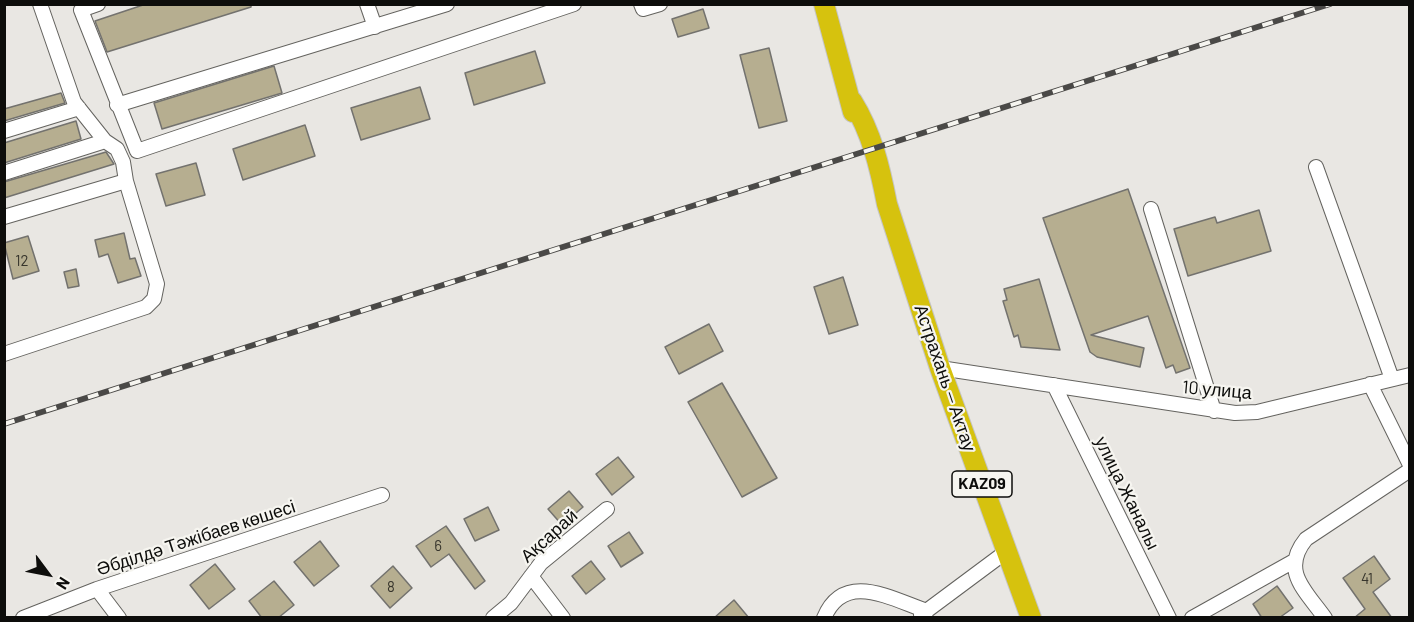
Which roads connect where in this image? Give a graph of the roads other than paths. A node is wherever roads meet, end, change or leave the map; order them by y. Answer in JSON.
{"nodes":[{"id":1,"x":40,"y":4,"type":"edge"},
{"id":2,"x":98,"y":4,"type":"edge"},
{"id":3,"x":367,"y":4,"type":"edge"},
{"id":4,"x":447,"y":4,"type":"edge"},
{"id":5,"x":574,"y":4,"type":"edge"},
{"id":6,"x":641,"y":4,"type":"edge"},
{"id":7,"x":660,"y":4,"type":"edge"},
{"id":8,"x":824,"y":4,"type":"edge"},
{"id":9,"x":375,"y":27,"type":"junction"},
{"id":10,"x":117,"y":105,"type":"junction"},
{"id":11,"x":79,"y":108,"type":"junction"},
{"id":12,"x":4,"y":131,"type":"edge"},
{"id":13,"x":105,"y":141,"type":"junction"},
{"id":14,"x":1316,"y":167,"type":"dead end"},
{"id":15,"x":4,"y":173,"type":"edge"},
{"id":16,"x":126,"y":181,"type":"junction"},
{"id":17,"x":1150,"y":209,"type":"dead end"},
{"id":18,"x":4,"y":217,"type":"edge"},
{"id":19,"x":4,"y":354,"type":"edge"},
{"id":20,"x":940,"y":368,"type":"junction"},
{"id":21,"x":1410,"y":375,"type":"edge"},
{"id":22,"x":1392,"y":379,"type":"junction"},
{"id":23,"x":1371,"y":384,"type":"junction"},
{"id":24,"x":1054,"y":386,"type":"junction"},
{"id":25,"x":1214,"y":411,"type":"junction"},
{"id":26,"x":1406,"y":447,"type":"edge"},
{"id":27,"x":1410,"y":465,"type":"edge"},
{"id":28,"x":1410,"y":470,"type":"edge"},
{"id":29,"x":382,"y":495,"type":"dead end"},
{"id":30,"x":607,"y":509,"type":"dead end"},
{"id":31,"x":1007,"y":551,"type":"junction"},
{"id":32,"x":1294,"y":561,"type":"junction"},
{"id":33,"x":531,"y":576,"type":"junction"},
{"id":34,"x":97,"y":589,"type":"junction"},
{"id":35,"x":922,"y":614,"type":"edge"},
{"id":36,"x":22,"y":618,"type":"edge"},
{"id":37,"x":119,"y":618,"type":"edge"},
{"id":38,"x":493,"y":618,"type":"edge"},
{"id":39,"x":563,"y":618,"type":"edge"},
{"id":40,"x":824,"y":618,"type":"edge"},
{"id":41,"x":1031,"y":618,"type":"edge"},
{"id":42,"x":1169,"y":618,"type":"edge"},
{"id":43,"x":1192,"y":618,"type":"edge"},
{"id":44,"x":1325,"y":618,"type":"edge"}],
"edges":[{"from":1,"to":11,"type":"street"},
{"from":2,"to":10,"type":"street"},
{"from":3,"to":9,"type":"street"},
{"from":4,"to":9,"type":"street"},
{"from":5,"to":10,"type":"street"},
{"from":6,"to":7,"type":"street"},
{"from":8,"to":20,"type":"highway","name":"Астрахань — Актау","number":"KAZ09"},
{"from":9,"to":10,"type":"street"},
{"from":11,"to":12,"type":"street"},
{"from":11,"to":13,"type":"street"},
{"from":13,"to":15,"type":"street"},
{"from":13,"to":16,"type":"street"},
{"from":14,"to":22,"type":"street"},
{"from":16,"to":18,"type":"street"},
{"from":16,"to":19,"type":"street"},
{"from":17,"to":25,"type":"street"},
{"from":20,"to":24,"type":"street","name":"10 улица"},
{"from":20,"to":31,"type":"highway","name":"Астрахань — Актау","number":"KAZ09"},
{"from":21,"to":22,"type":"street","name":"10 улица"},
{"from":22,"to":23,"type":"street","name":"10 улица"},
{"from":23,"to":25,"type":"street","name":"10 улица"},
{"from":23,"to":26,"type":"street"},
{"from":24,"to":25,"type":"street","name":"10 улица"},
{"from":24,"to":42,"type":"street","name":"улица Жаналы"},
{"from":26,"to":27,"type":"street"},
{"from":28,"to":32,"type":"street"},
{"from":29,"to":34,"type":"street","name":"Әбділдә Тәжібаев көшесі"},
{"from":30,"to":33,"type":"street","name":"Ақсарай"},
{"from":31,"to":35,"type":"street"},
{"from":31,"to":41,"type":"highway","name":"Астрахань — Актау","number":"KAZ09"},
{"from":32,"to":43,"type":"street"},
{"from":32,"to":44,"type":"street"},
{"from":33,"to":38,"type":"street","name":"Ақсарай"},
{"from":33,"to":39,"type":"street"},
{"from":34,"to":36,"type":"street","name":"Әбділдә Тәжібаев көшесі"},
{"from":34,"to":37,"type":"street"},
{"from":35,"to":40,"type":"street"}]}
